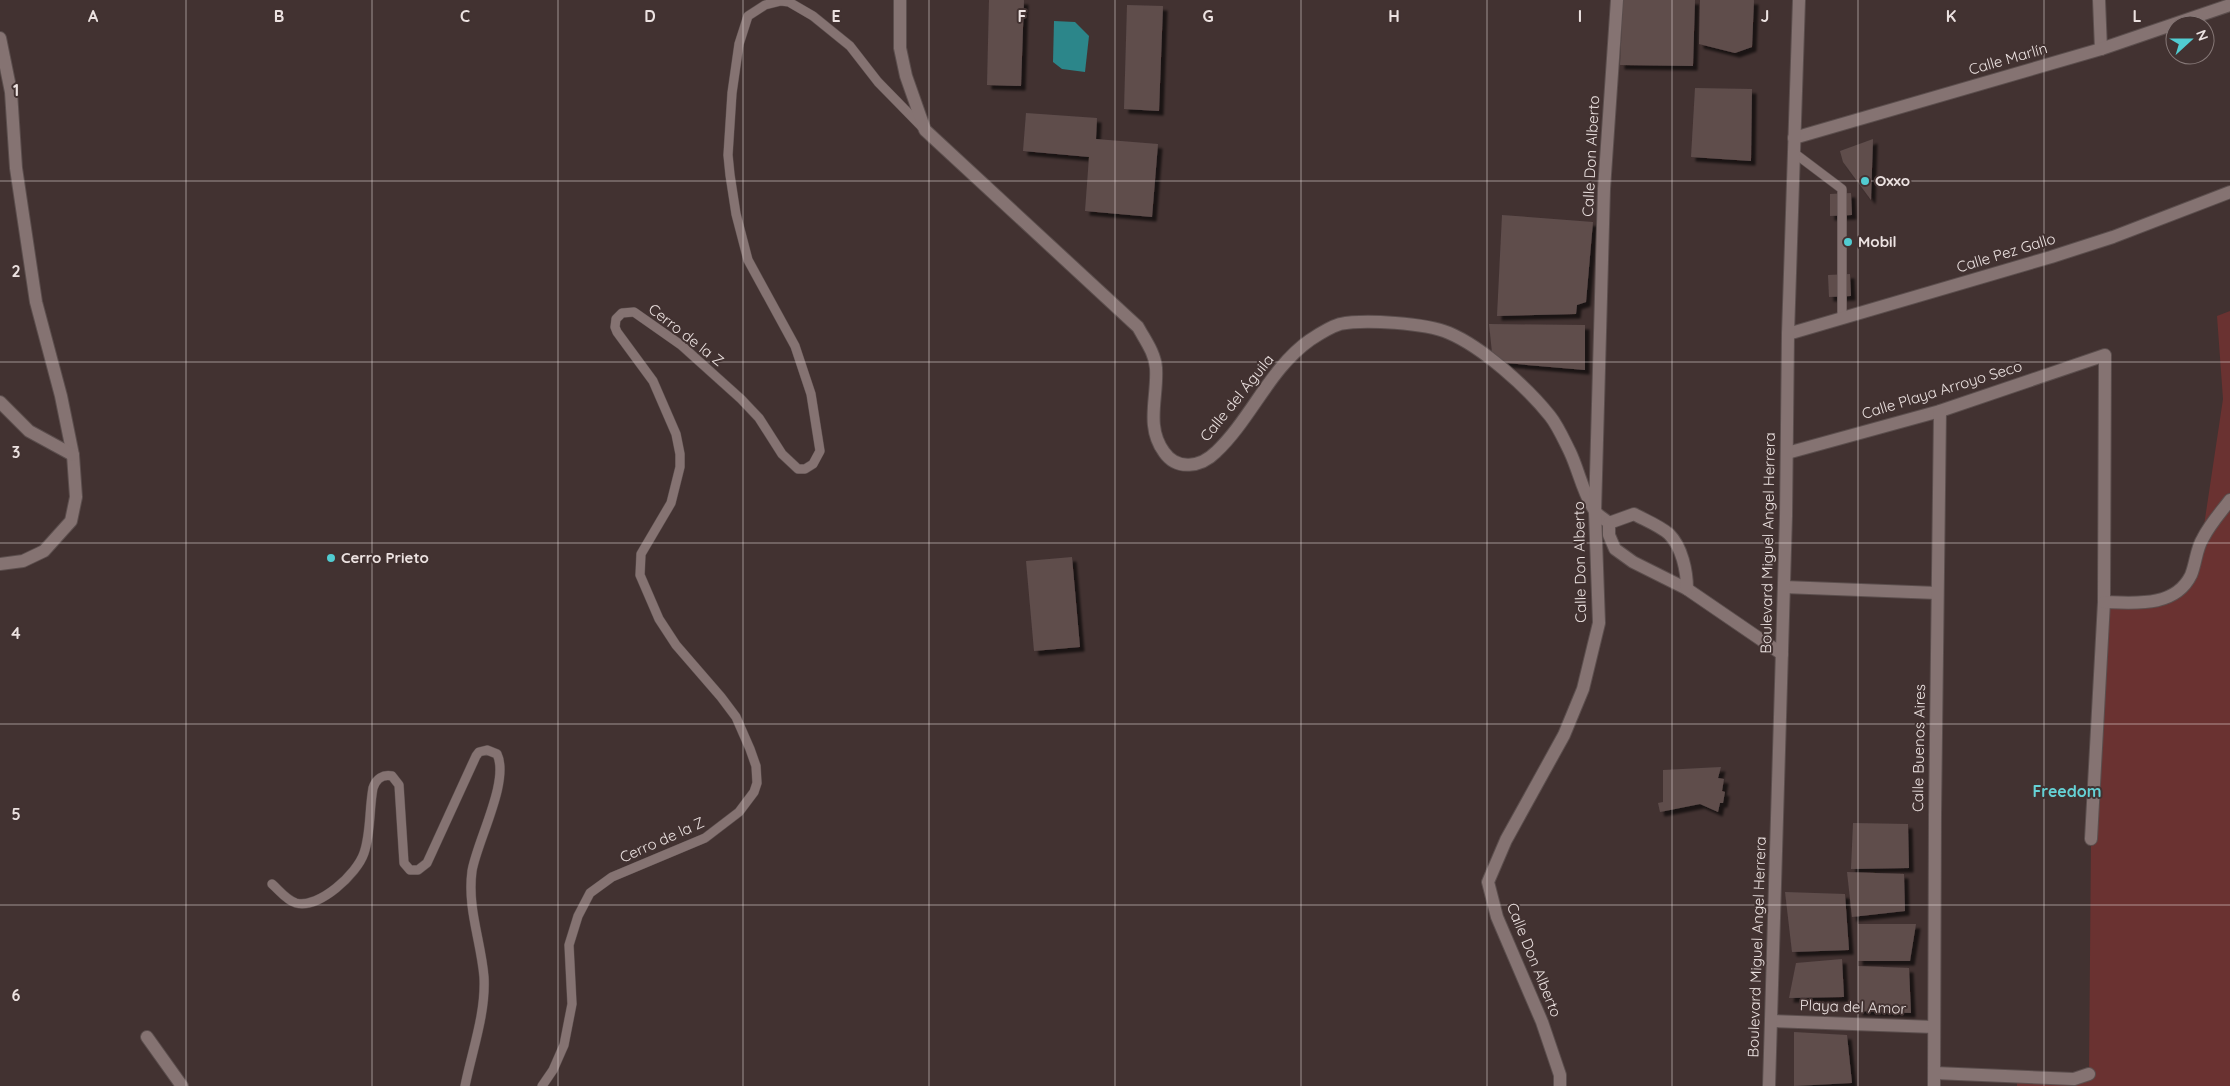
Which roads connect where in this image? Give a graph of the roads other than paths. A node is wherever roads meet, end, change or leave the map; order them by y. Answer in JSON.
{"nodes":[{"id":1,"x":900,"y":0,"type":"edge"},
{"id":2,"x":1617,"y":0,"type":"edge"},
{"id":3,"x":1799,"y":0,"type":"edge"},
{"id":4,"x":2099,"y":0,"type":"edge"},
{"id":5,"x":2230,"y":5,"type":"edge"},
{"id":6,"x":0,"y":38,"type":"edge"},
{"id":7,"x":2101,"y":49,"type":"junction"},
{"id":8,"x":924,"y":130,"type":"junction"},
{"id":9,"x":1794,"y":138,"type":"junction"},
{"id":10,"x":1794,"y":152,"type":"junction"},
{"id":11,"x":2230,"y":192,"type":"edge"},
{"id":12,"x":1842,"y":318,"type":"junction"},
{"id":13,"x":1788,"y":334,"type":"junction"},
{"id":14,"x":0,"y":402,"type":"edge"},
{"id":15,"x":1940,"y":411,"type":"junction"},
{"id":16,"x":1787,"y":453,"type":"junction"},
{"id":17,"x":73,"y":455,"type":"junction"},
{"id":18,"x":2230,"y":500,"type":"edge"},
{"id":19,"x":1595,"y":512,"type":"junction"},
{"id":20,"x":1610,"y":522,"type":"junction"},
{"id":21,"x":0,"y":565,"type":"edge"},
{"id":22,"x":1784,"y":587,"type":"junction"},
{"id":23,"x":1687,"y":588,"type":"junction"},
{"id":24,"x":1937,"y":593,"type":"junction"},
{"id":25,"x":2104,"y":602,"type":"junction"},
{"id":26,"x":1782,"y":654,"type":"junction"},
{"id":27,"x":2091,"y":839,"type":"dead end"},
{"id":28,"x":272,"y":884,"type":"dead end"},
{"id":29,"x":1771,"y":1020,"type":"junction"},
{"id":30,"x":1934,"y":1026,"type":"junction"},
{"id":31,"x":147,"y":1037,"type":"dead end"},
{"id":32,"x":1935,"y":1072,"type":"junction"},
{"id":33,"x":2089,"y":1074,"type":"dead end"},
{"id":34,"x":182,"y":1086,"type":"edge"},
{"id":35,"x":465,"y":1086,"type":"edge"},
{"id":36,"x":542,"y":1086,"type":"edge"},
{"id":37,"x":1560,"y":1086,"type":"edge"},
{"id":38,"x":1769,"y":1086,"type":"edge"},
{"id":39,"x":1934,"y":1086,"type":"edge"}],
"edges":[{"from":1,"to":8,"type":"street","name":"Calle del Águila"},
{"from":2,"to":19,"type":"street","name":"Calle Don Alberto"},
{"from":3,"to":9,"type":"street","name":"Boulevard Miguel Angel Herrera"},
{"from":4,"to":7,"type":"street"},
{"from":5,"to":7,"type":"street","name":"Calle Marlín"},
{"from":6,"to":17,"type":"street"},
{"from":7,"to":9,"type":"street","name":"Calle Marlín"},
{"from":8,"to":19,"type":"street","name":"Calle del Águila"},
{"from":8,"to":36,"type":"lane","name":"Cerro de la Z"},
{"from":9,"to":10,"type":"street","name":"Boulevard Miguel Angel Herrera"},
{"from":10,"to":12,"type":"lane"},
{"from":10,"to":13,"type":"street","name":"Boulevard Miguel Angel Herrera"},
{"from":11,"to":12,"type":"street","name":"Calle Pez Gallo"},
{"from":12,"to":13,"type":"street","name":"Calle Pez Gallo"},
{"from":13,"to":16,"type":"street","name":"Boulevard Miguel Angel Herrera"},
{"from":14,"to":17,"type":"street"},
{"from":15,"to":16,"type":"street","name":"Calle Playa Arroyo Seco"},
{"from":15,"to":24,"type":"street","name":"Calle Buenos Aires"},
{"from":15,"to":25,"type":"street","name":"Calle Playa Arroyo Seco"},
{"from":16,"to":22,"type":"street","name":"Boulevard Miguel Angel Herrera"},
{"from":17,"to":21,"type":"street"},
{"from":18,"to":25,"type":"street"},
{"from":19,"to":20,"type":"street"},
{"from":19,"to":37,"type":"street","name":"Calle Don Alberto"},
{"from":20,"to":23,"type":"street"},
{"from":20,"to":23,"type":"street"},
{"from":22,"to":24,"type":"street"},
{"from":22,"to":26,"type":"street","name":"Boulevard Miguel Angel Herrera"},
{"from":23,"to":26,"type":"street"},
{"from":24,"to":30,"type":"street","name":"Calle Buenos Aires"},
{"from":25,"to":27,"type":"street"},
{"from":26,"to":29,"type":"street","name":"Boulevard Miguel Angel Herrera"},
{"from":28,"to":35,"type":"lane"},
{"from":29,"to":30,"type":"street","name":"Playa del Amor"},
{"from":29,"to":38,"type":"street","name":"Boulevard Miguel Angel Herrera"},
{"from":30,"to":32,"type":"street","name":"Calle Buenos Aires"},
{"from":31,"to":34,"type":"street"},
{"from":32,"to":33,"type":"street"},
{"from":32,"to":39,"type":"street","name":"Calle Buenos Aires"}]}
